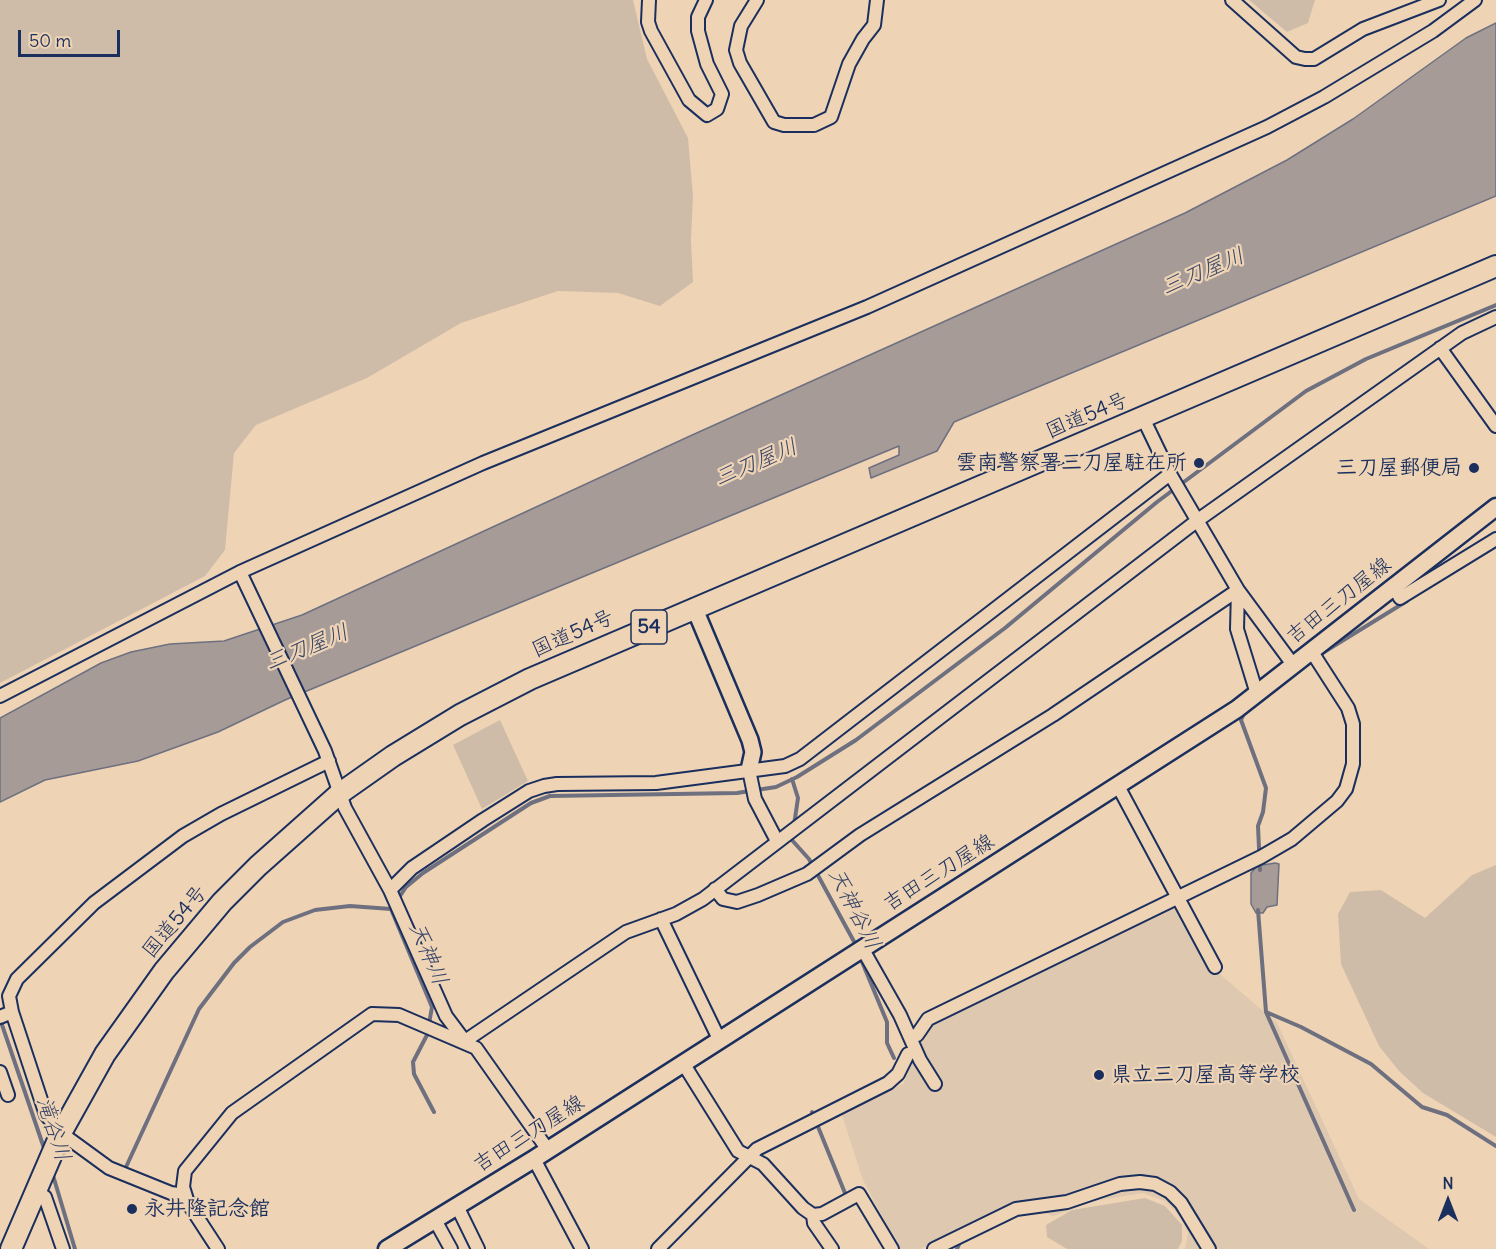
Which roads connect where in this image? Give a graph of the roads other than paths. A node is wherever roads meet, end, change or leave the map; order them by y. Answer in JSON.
{"nodes":[{"id":1,"x":649,"y":0,"type":"edge"},
{"id":2,"x":706,"y":0,"type":"edge"},
{"id":3,"x":756,"y":0,"type":"edge"},
{"id":4,"x":877,"y":0,"type":"edge"},
{"id":5,"x":1232,"y":0,"type":"edge"},
{"id":6,"x":1439,"y":0,"type":"edge"},
{"id":7,"x":1475,"y":0,"type":"edge"},
{"id":8,"x":1496,"y":266,"type":"edge"},
{"id":9,"x":1496,"y":317,"type":"edge"},
{"id":10,"x":1440,"y":348,"type":"junction"},
{"id":11,"x":1143,"y":418,"type":"junction"},
{"id":12,"x":1496,"y":426,"type":"edge"},
{"id":13,"x":1171,"y":476,"type":"junction"},
{"id":14,"x":1496,"y":507,"type":"edge"},
{"id":15,"x":1198,"y":520,"type":"junction"},
{"id":16,"x":1496,"y":539,"type":"edge"},
{"id":17,"x":242,"y":575,"type":"junction"},
{"id":18,"x":1394,"y":587,"type":"junction"},
{"id":19,"x":1238,"y":590,"type":"junction"},
{"id":20,"x":694,"y":607,"type":"junction"},
{"id":21,"x":1312,"y":652,"type":"junction"},
{"id":22,"x":1294,"y":666,"type":"junction"},
{"id":23,"x":1257,"y":694,"type":"junction"},
{"id":24,"x":0,"y":696,"type":"edge"},
{"id":25,"x":327,"y":756,"type":"junction"},
{"id":26,"x":749,"y":770,"type":"junction"},
{"id":27,"x":1118,"y":786,"type":"junction"},
{"id":28,"x":339,"y":794,"type":"junction"},
{"id":29,"x":777,"y":841,"type":"junction"},
{"id":30,"x":716,"y":889,"type":"junction"},
{"id":31,"x":390,"y":890,"type":"junction"},
{"id":32,"x":1178,"y":897,"type":"junction"},
{"id":33,"x":661,"y":919,"type":"junction"},
{"id":34,"x":862,"y":948,"type":"junction"},
{"id":35,"x":1215,"y":967,"type":"dead end"},
{"id":36,"x":6,"y":1014,"type":"edge"},
{"id":37,"x":917,"y":1035,"type":"dead end"},
{"id":38,"x":719,"y":1039,"type":"junction"},
{"id":39,"x":465,"y":1041,"type":"junction"},
{"id":40,"x":908,"y":1054,"type":"dead end"},
{"id":41,"x":683,"y":1063,"type":"junction"},
{"id":42,"x":0,"y":1072,"type":"edge"},
{"id":43,"x":935,"y":1084,"type":"dead end"},
{"id":44,"x":8,"y":1095,"type":"dead end"},
{"id":45,"x":61,"y":1134,"type":"junction"},
{"id":46,"x":541,"y":1154,"type":"junction"},
{"id":47,"x":749,"y":1156,"type":"junction"},
{"id":48,"x":36,"y":1191,"type":"junction"},
{"id":49,"x":184,"y":1195,"type":"junction"},
{"id":50,"x":457,"y":1206,"type":"junction"},
{"id":51,"x":813,"y":1215,"type":"junction"},
{"id":52,"x":435,"y":1220,"type":"junction"},
{"id":53,"x":11,"y":1249,"type":"edge"},
{"id":54,"x":63,"y":1249,"type":"edge"},
{"id":55,"x":218,"y":1249,"type":"edge"},
{"id":56,"x":387,"y":1249,"type":"edge"},
{"id":57,"x":452,"y":1249,"type":"edge"},
{"id":58,"x":478,"y":1249,"type":"edge"},
{"id":59,"x":582,"y":1249,"type":"edge"},
{"id":60,"x":658,"y":1249,"type":"edge"},
{"id":61,"x":832,"y":1249,"type":"edge"},
{"id":62,"x":892,"y":1249,"type":"edge"},
{"id":63,"x":934,"y":1249,"type":"edge"},
{"id":64,"x":1209,"y":1249,"type":"edge"}],
"edges":[{"from":1,"to":2,"type":"street"},
{"from":3,"to":4,"type":"street"},
{"from":5,"to":6,"type":"street"},
{"from":7,"to":17,"type":"street"},
{"from":8,"to":11,"type":"highway","name":"国道54号","number":"54"},
{"from":9,"to":10,"type":"street"},
{"from":10,"to":12,"type":"street"},
{"from":10,"to":15,"type":"street"},
{"from":11,"to":13,"type":"street"},
{"from":11,"to":20,"type":"highway","name":"国道54号","number":"54"},
{"from":13,"to":15,"type":"street"},
{"from":13,"to":26,"type":"street"},
{"from":14,"to":18,"type":"main road","name":"吉田三刀屋線"},
{"from":15,"to":19,"type":"street"},
{"from":15,"to":29,"type":"street"},
{"from":16,"to":18,"type":"street"},
{"from":17,"to":24,"type":"street"},
{"from":17,"to":25,"type":"street"},
{"from":18,"to":21,"type":"main road","name":"吉田三刀屋線"},
{"from":19,"to":22,"type":"street"},
{"from":19,"to":23,"type":"street"},
{"from":19,"to":30,"type":"street"},
{"from":20,"to":26,"type":"street"},
{"from":20,"to":28,"type":"highway","name":"国道54号","number":"54"},
{"from":21,"to":22,"type":"main road","name":"吉田三刀屋線"},
{"from":21,"to":32,"type":"street"},
{"from":22,"to":23,"type":"main road","name":"吉田三刀屋線"},
{"from":23,"to":27,"type":"main road","name":"吉田三刀屋線"},
{"from":25,"to":28,"type":"street"},
{"from":25,"to":36,"type":"street"},
{"from":26,"to":29,"type":"street"},
{"from":26,"to":31,"type":"street"},
{"from":27,"to":32,"type":"street"},
{"from":27,"to":34,"type":"main road","name":"吉田三刀屋線"},
{"from":28,"to":31,"type":"street"},
{"from":28,"to":45,"type":"highway","name":"国道54号","number":"54"},
{"from":29,"to":30,"type":"street"},
{"from":30,"to":33,"type":"street"},
{"from":31,"to":39,"type":"street"},
{"from":32,"to":35,"type":"street"},
{"from":32,"to":37,"type":"street"},
{"from":33,"to":38,"type":"street"},
{"from":33,"to":39,"type":"street"},
{"from":34,"to":38,"type":"main road","name":"吉田三刀屋線"},
{"from":34,"to":43,"type":"street"},
{"from":36,"to":45,"type":"street"},
{"from":38,"to":41,"type":"main road","name":"吉田三刀屋線"},
{"from":39,"to":46,"type":"street"},
{"from":39,"to":49,"type":"street"},
{"from":40,"to":47,"type":"street"},
{"from":41,"to":46,"type":"main road","name":"吉田三刀屋線"},
{"from":41,"to":47,"type":"street"},
{"from":42,"to":44,"type":"street"},
{"from":45,"to":48,"type":"highway","name":"国道54号","number":"54"},
{"from":45,"to":49,"type":"street"},
{"from":46,"to":50,"type":"main road","name":"吉田三刀屋線"},
{"from":46,"to":59,"type":"street"},
{"from":47,"to":51,"type":"street"},
{"from":47,"to":60,"type":"street"},
{"from":48,"to":53,"type":"highway","name":"国道54号","number":"54"},
{"from":48,"to":54,"type":"street"},
{"from":49,"to":55,"type":"street"},
{"from":50,"to":52,"type":"main road","name":"吉田三刀屋線"},
{"from":50,"to":58,"type":"street"},
{"from":51,"to":61,"type":"street"},
{"from":51,"to":62,"type":"street"},
{"from":52,"to":56,"type":"main road","name":"吉田三刀屋線"},
{"from":52,"to":57,"type":"street"},
{"from":63,"to":64,"type":"street"}]}
